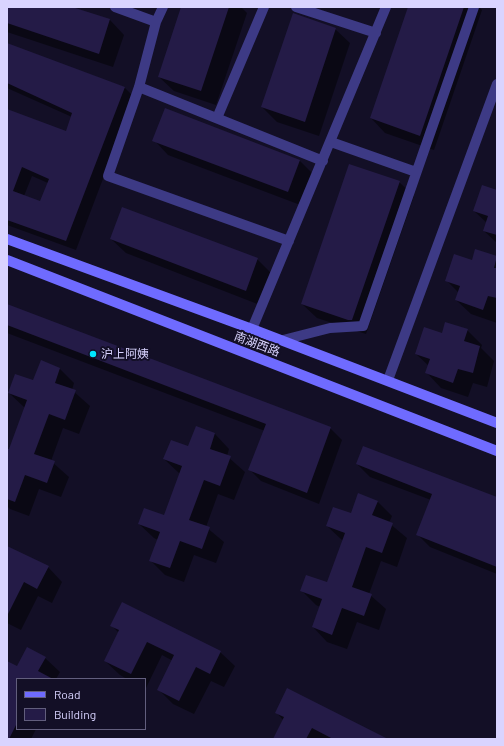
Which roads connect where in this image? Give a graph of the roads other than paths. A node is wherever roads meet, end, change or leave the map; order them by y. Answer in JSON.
{"nodes":[{"id":1,"x":115,"y":7,"type":"edge"},
{"id":2,"x":163,"y":7,"type":"edge"},
{"id":3,"x":264,"y":7,"type":"edge"},
{"id":4,"x":296,"y":7,"type":"edge"},
{"id":5,"x":386,"y":7,"type":"edge"},
{"id":6,"x":474,"y":7,"type":"edge"},
{"id":7,"x":156,"y":22,"type":"junction"},
{"id":8,"x":376,"y":33,"type":"junction"},
{"id":9,"x":497,"y":84,"type":"edge"},
{"id":10,"x":139,"y":87,"type":"junction"},
{"id":11,"x":218,"y":118,"type":"junction"},
{"id":12,"x":331,"y":142,"type":"junction"},
{"id":13,"x":324,"y":161,"type":"junction"},
{"id":14,"x":416,"y":172,"type":"junction"},
{"id":15,"x":7,"y":239,"type":"edge"},
{"id":16,"x":289,"y":241,"type":"junction"},
{"id":17,"x":7,"y":260,"type":"edge"},
{"id":18,"x":252,"y":329,"type":"junction"},
{"id":19,"x":283,"y":340,"type":"junction"},
{"id":20,"x":388,"y":380,"type":"junction"},
{"id":21,"x":497,"y":423,"type":"edge"},
{"id":22,"x":497,"y":451,"type":"edge"}],
"edges":[{"from":1,"to":7,"type":"street"},
{"from":2,"to":7,"type":"street"},
{"from":3,"to":11,"type":"street"},
{"from":4,"to":8,"type":"street"},
{"from":5,"to":8,"type":"street"},
{"from":6,"to":14,"type":"street"},
{"from":7,"to":10,"type":"street"},
{"from":8,"to":12,"type":"street"},
{"from":9,"to":20,"type":"street"},
{"from":10,"to":11,"type":"street"},
{"from":10,"to":16,"type":"street"},
{"from":11,"to":13,"type":"street"},
{"from":12,"to":13,"type":"street"},
{"from":12,"to":14,"type":"street"},
{"from":13,"to":16,"type":"street"},
{"from":14,"to":19,"type":"street"},
{"from":15,"to":18,"type":"main road","name":"南湖西路"},
{"from":16,"to":18,"type":"street"},
{"from":17,"to":22,"type":"main road","name":"南湖西路"},
{"from":18,"to":19,"type":"main road","name":"南湖西路"},
{"from":19,"to":20,"type":"main road","name":"南湖西路"},
{"from":20,"to":21,"type":"main road","name":"南湖西路"}]}
